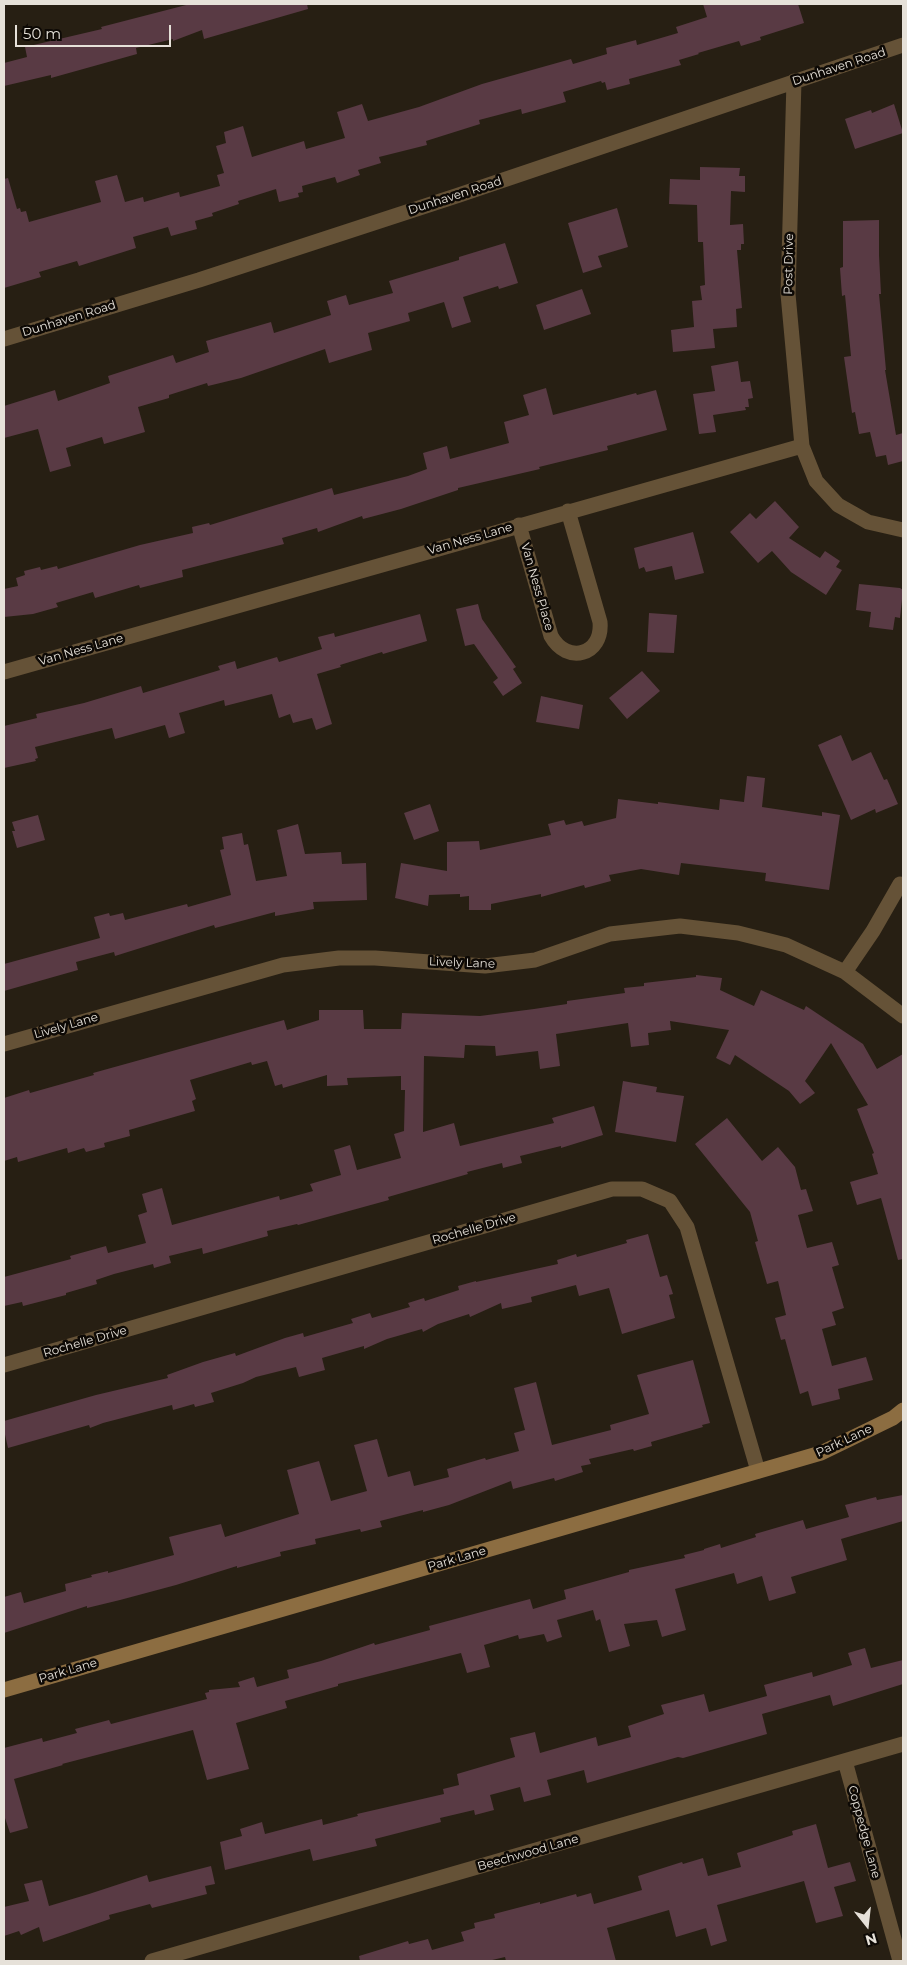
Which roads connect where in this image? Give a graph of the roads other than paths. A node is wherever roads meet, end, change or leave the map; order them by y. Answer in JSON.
{"nodes":[{"id":1,"x":903,"y":45,"type":"edge"},
{"id":2,"x":794,"y":81,"type":"junction"},
{"id":3,"x":4,"y":338,"type":"edge"},
{"id":4,"x":802,"y":446,"type":"junction"},
{"id":5,"x":568,"y":511,"type":"junction"},
{"id":6,"x":520,"y":525,"type":"junction"},
{"id":7,"x":903,"y":530,"type":"edge"},
{"id":8,"x":4,"y":672,"type":"edge"},
{"id":9,"x":900,"y":884,"type":"dead end"},
{"id":10,"x":845,"y":972,"type":"junction"},
{"id":11,"x":903,"y":1016,"type":"edge"},
{"id":12,"x":4,"y":1044,"type":"edge"},
{"id":13,"x":4,"y":1365,"type":"edge"},
{"id":14,"x":903,"y":1410,"type":"edge"},
{"id":15,"x":758,"y":1471,"type":"junction"},
{"id":16,"x":4,"y":1690,"type":"edge"},
{"id":17,"x":903,"y":1744,"type":"edge"},
{"id":18,"x":845,"y":1761,"type":"junction"},
{"id":19,"x":152,"y":1961,"type":"edge"},
{"id":20,"x":900,"y":1961,"type":"edge"}],
"edges":[{"from":1,"to":2,"type":"street","name":"Dunhaven Road"},
{"from":2,"to":3,"type":"street","name":"Dunhaven Road"},
{"from":2,"to":4,"type":"street","name":"Post Drive"},
{"from":4,"to":5,"type":"street","name":"Van Ness Lane"},
{"from":4,"to":7,"type":"street"},
{"from":5,"to":6,"type":"street","name":"Van Ness Lane"},
{"from":5,"to":6,"type":"street","name":"Van Ness Place"},
{"from":6,"to":8,"type":"street","name":"Van Ness Lane"},
{"from":9,"to":10,"type":"street"},
{"from":10,"to":11,"type":"street","name":"Lively Lane"},
{"from":10,"to":12,"type":"street","name":"Lively Lane"},
{"from":13,"to":15,"type":"street","name":"Rochelle Drive"},
{"from":14,"to":15,"type":"street","name":"Park Lane"},
{"from":15,"to":16,"type":"street","name":"Park Lane"},
{"from":17,"to":18,"type":"street","name":"Beechwood Lane"},
{"from":18,"to":19,"type":"street","name":"Beechwood Lane"},
{"from":18,"to":20,"type":"street","name":"Coppedge Lane"}]}
